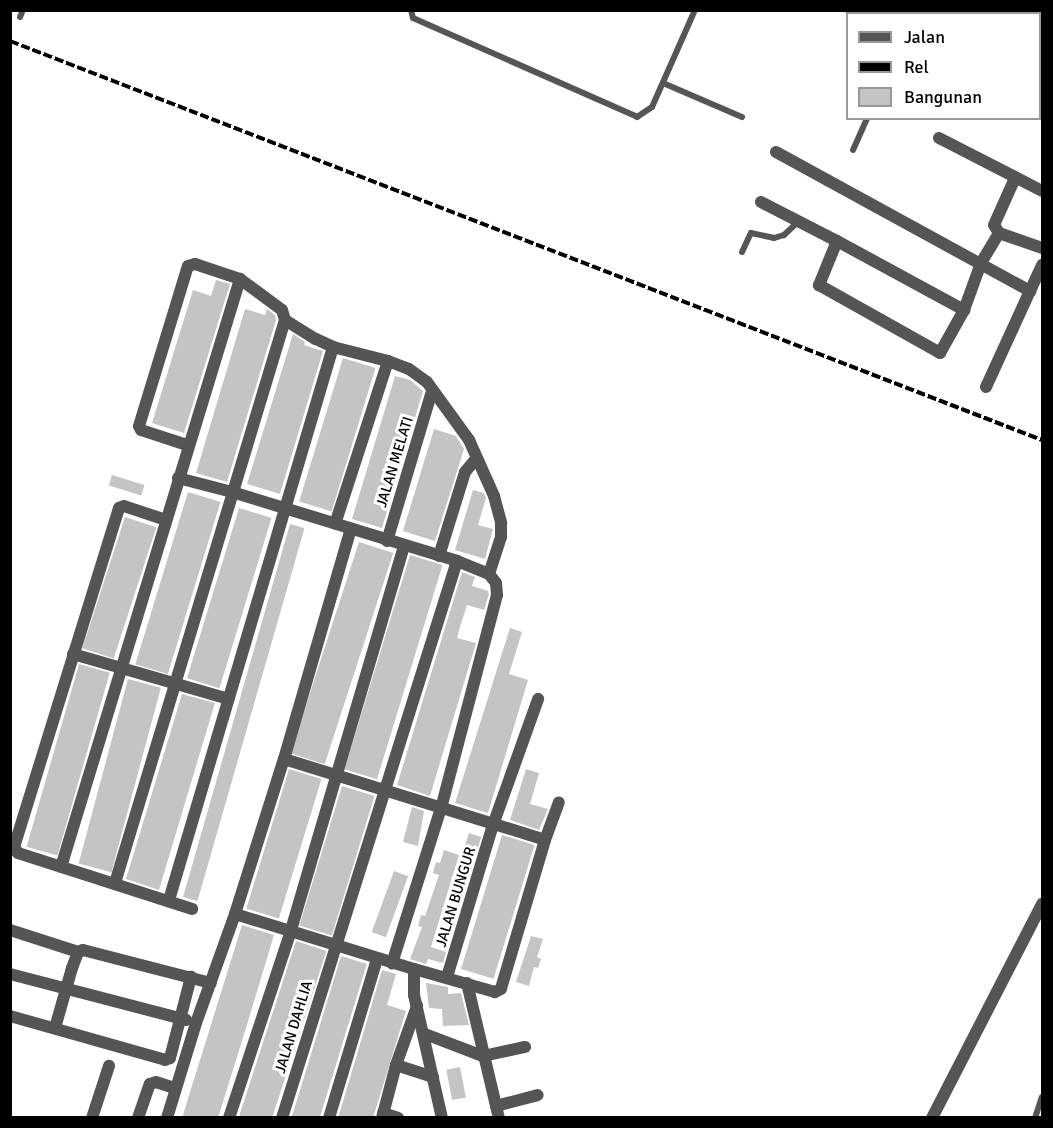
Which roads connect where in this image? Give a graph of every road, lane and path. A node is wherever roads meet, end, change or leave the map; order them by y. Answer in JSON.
{"nodes":[{"id":1,"x":411,"y":10,"type":"edge"},
{"id":2,"x":694,"y":10,"type":"edge"},
{"id":3,"x":663,"y":83,"type":"junction"},
{"id":4,"x":742,"y":117,"type":"dead end"},
{"id":5,"x":866,"y":120,"type":"edge"},
{"id":6,"x":939,"y":138,"type":"dead end"},
{"id":7,"x":853,"y":150,"type":"dead end"},
{"id":8,"x":776,"y":152,"type":"dead end"},
{"id":9,"x":1015,"y":178,"type":"junction"},
{"id":10,"x":1042,"y":191,"type":"edge"},
{"id":11,"x":761,"y":202,"type":"dead end"},
{"id":12,"x":800,"y":221,"type":"junction"},
{"id":13,"x":999,"y":232,"type":"junction"},
{"id":14,"x":837,"y":240,"type":"junction"},
{"id":15,"x":1042,"y":248,"type":"edge"},
{"id":16,"x":742,"y":252,"type":"dead end"},
{"id":17,"x":981,"y":263,"type":"junction"},
{"id":18,"x":1042,"y":265,"type":"edge"},
{"id":19,"x":240,"y":279,"type":"junction"},
{"id":20,"x":1030,"y":291,"type":"junction"},
{"id":21,"x":964,"y":310,"type":"junction"},
{"id":22,"x":285,"y":320,"type":"junction"},
{"id":23,"x":333,"y":346,"type":"junction"},
{"id":24,"x":388,"y":361,"type":"junction"},
{"id":25,"x":986,"y":387,"type":"dead end"},
{"id":26,"x":432,"y":391,"type":"junction"},
{"id":27,"x":187,"y":445,"type":"junction"},
{"id":28,"x":476,"y":459,"type":"junction"},
{"id":29,"x":178,"y":478,"type":"junction"},
{"id":30,"x":232,"y":492,"type":"junction"},
{"id":31,"x":284,"y":508,"type":"junction"},
{"id":32,"x":166,"y":520,"type":"junction"},
{"id":33,"x":335,"y":524,"type":"junction"},
{"id":34,"x":351,"y":529,"type":"junction"},
{"id":35,"x":387,"y":541,"type":"junction"},
{"id":36,"x":404,"y":546,"type":"junction"},
{"id":37,"x":439,"y":556,"type":"junction"},
{"id":38,"x":458,"y":561,"type":"junction"},
{"id":39,"x":489,"y":574,"type":"junction"},
{"id":40,"x":73,"y":654,"type":"junction"},
{"id":41,"x":122,"y":670,"type":"junction"},
{"id":42,"x":176,"y":684,"type":"junction"},
{"id":43,"x":229,"y":699,"type":"junction"},
{"id":44,"x":538,"y":699,"type":"dead end"},
{"id":45,"x":284,"y":759,"type":"junction"},
{"id":46,"x":336,"y":774,"type":"junction"},
{"id":47,"x":387,"y":791,"type":"junction"},
{"id":48,"x":559,"y":802,"type":"dead end"},
{"id":49,"x":441,"y":808,"type":"junction"},
{"id":50,"x":493,"y":825,"type":"junction"},
{"id":51,"x":544,"y":840,"type":"junction"},
{"id":52,"x":61,"y":867,"type":"junction"},
{"id":53,"x":115,"y":883,"type":"junction"},
{"id":54,"x":169,"y":900,"type":"junction"},
{"id":55,"x":1042,"y":904,"type":"edge"},
{"id":56,"x":192,"y":909,"type":"dead end"},
{"id":57,"x":235,"y":914,"type":"junction"},
{"id":58,"x":10,"y":930,"type":"edge"},
{"id":59,"x":291,"y":930,"type":"junction"},
{"id":60,"x":335,"y":946,"type":"junction"},
{"id":61,"x":78,"y":952,"type":"junction"},
{"id":62,"x":377,"y":959,"type":"junction"},
{"id":63,"x":392,"y":963,"type":"junction"},
{"id":64,"x":414,"y":969,"type":"junction"},
{"id":65,"x":10,"y":974,"type":"edge"},
{"id":66,"x":191,"y":977,"type":"junction"},
{"id":67,"x":447,"y":977,"type":"junction"},
{"id":68,"x":211,"y":983,"type":"junction"},
{"id":69,"x":467,"y":983,"type":"junction"},
{"id":70,"x":65,"y":988,"type":"junction"},
{"id":71,"x":417,"y":1006,"type":"junction"},
{"id":72,"x":10,"y":1016,"type":"edge"},
{"id":73,"x":179,"y":1019,"type":"junction"},
{"id":74,"x":196,"y":1023,"type":"junction"},
{"id":75,"x":55,"y":1028,"type":"junction"},
{"id":76,"x":424,"y":1034,"type":"junction"},
{"id":77,"x":525,"y":1047,"type":"dead end"},
{"id":78,"x":483,"y":1056,"type":"junction"},
{"id":79,"x":109,"y":1065,"type":"dead end"},
{"id":80,"x":396,"y":1065,"type":"junction"},
{"id":81,"x":433,"y":1077,"type":"junction"},
{"id":82,"x":175,"y":1088,"type":"junction"},
{"id":83,"x":538,"y":1095,"type":"dead end"},
{"id":84,"x":1042,"y":1097,"type":"edge"},
{"id":85,"x":497,"y":1112,"type":"edge"},
{"id":86,"x":382,"y":1115,"type":"edge"},
{"id":87,"x":92,"y":1118,"type":"edge"},
{"id":88,"x":138,"y":1118,"type":"edge"},
{"id":89,"x":167,"y":1118,"type":"edge"},
{"id":90,"x":229,"y":1118,"type":"edge"},
{"id":91,"x":282,"y":1118,"type":"edge"},
{"id":92,"x":329,"y":1118,"type":"edge"},
{"id":93,"x":398,"y":1118,"type":"edge"},
{"id":94,"x":442,"y":1118,"type":"edge"},
{"id":95,"x":932,"y":1118,"type":"edge"},
{"id":96,"x":1035,"y":1118,"type":"edge"}],
"edges":[{"from":1,"to":3,"type":"lane"},
{"from":2,"to":3,"type":"lane"},
{"from":3,"to":4,"type":"lane"},
{"from":5,"to":7,"type":"lane"},
{"from":6,"to":9,"type":"street"},
{"from":8,"to":17,"type":"street"},
{"from":9,"to":10,"type":"street"},
{"from":9,"to":13,"type":"street"},
{"from":11,"to":12,"type":"street"},
{"from":12,"to":14,"type":"street"},
{"from":12,"to":16,"type":"lane"},
{"from":13,"to":15,"type":"street"},
{"from":13,"to":17,"type":"street"},
{"from":14,"to":21,"type":"street"},
{"from":14,"to":21,"type":"street"},
{"from":17,"to":20,"type":"street"},
{"from":17,"to":21,"type":"street"},
{"from":18,"to":20,"type":"street"},
{"from":19,"to":22,"type":"street"},
{"from":19,"to":27,"type":"street"},
{"from":19,"to":27,"type":"street"},
{"from":20,"to":25,"type":"street"},
{"from":22,"to":23,"type":"street"},
{"from":22,"to":30,"type":"street"},
{"from":23,"to":24,"type":"street"},
{"from":23,"to":31,"type":"street"},
{"from":24,"to":26,"type":"street"},
{"from":24,"to":33,"type":"street"},
{"from":26,"to":28,"type":"street"},
{"from":26,"to":35,"type":"street","name":"JALAN MELATI"},
{"from":27,"to":29,"type":"street"},
{"from":28,"to":37,"type":"street"},
{"from":28,"to":39,"type":"street"},
{"from":29,"to":30,"type":"street"},
{"from":29,"to":32,"type":"street"},
{"from":30,"to":31,"type":"street"},
{"from":30,"to":42,"type":"street"},
{"from":31,"to":33,"type":"street"},
{"from":31,"to":43,"type":"street"},
{"from":32,"to":40,"type":"street"},
{"from":32,"to":41,"type":"street"},
{"from":33,"to":34,"type":"street"},
{"from":34,"to":35,"type":"street"},
{"from":34,"to":45,"type":"street"},
{"from":35,"to":36,"type":"street"},
{"from":36,"to":37,"type":"street"},
{"from":36,"to":46,"type":"street"},
{"from":37,"to":38,"type":"street"},
{"from":38,"to":39,"type":"street"},
{"from":38,"to":47,"type":"street","name":"JALAN DAHLIA"},
{"from":39,"to":49,"type":"street"},
{"from":40,"to":41,"type":"street"},
{"from":40,"to":52,"type":"street"},
{"from":41,"to":42,"type":"street"},
{"from":41,"to":52,"type":"street"},
{"from":42,"to":43,"type":"street"},
{"from":42,"to":53,"type":"street"},
{"from":43,"to":54,"type":"street"},
{"from":44,"to":50,"type":"street","name":"JALAN BUNGUR"},
{"from":45,"to":46,"type":"street"},
{"from":45,"to":57,"type":"street"},
{"from":46,"to":47,"type":"street"},
{"from":46,"to":59,"type":"street"},
{"from":47,"to":49,"type":"street"},
{"from":47,"to":60,"type":"street","name":"JALAN DAHLIA"},
{"from":48,"to":51,"type":"street"},
{"from":49,"to":50,"type":"street"},
{"from":49,"to":63,"type":"street"},
{"from":50,"to":51,"type":"street"},
{"from":50,"to":67,"type":"street","name":"JALAN BUNGUR"},
{"from":51,"to":69,"type":"street"},
{"from":52,"to":53,"type":"street"},
{"from":53,"to":54,"type":"street"},
{"from":54,"to":56,"type":"street"},
{"from":55,"to":95,"type":"street"},
{"from":57,"to":59,"type":"street"},
{"from":57,"to":68,"type":"street"},
{"from":58,"to":61,"type":"street"},
{"from":59,"to":60,"type":"street"},
{"from":59,"to":90,"type":"street"},
{"from":60,"to":62,"type":"street"},
{"from":60,"to":91,"type":"street","name":"JALAN DAHLIA"},
{"from":61,"to":66,"type":"street"},
{"from":61,"to":70,"type":"street"},
{"from":62,"to":63,"type":"street"},
{"from":62,"to":92,"type":"street"},
{"from":63,"to":64,"type":"street"},
{"from":64,"to":67,"type":"street"},
{"from":64,"to":71,"type":"street"},
{"from":65,"to":70,"type":"street"},
{"from":66,"to":68,"type":"street"},
{"from":66,"to":73,"type":"street"},
{"from":67,"to":69,"type":"street"},
{"from":68,"to":74,"type":"street"},
{"from":69,"to":78,"type":"street"},
{"from":70,"to":73,"type":"street"},
{"from":70,"to":75,"type":"street"},
{"from":71,"to":76,"type":"street"},
{"from":71,"to":80,"type":"street"},
{"from":72,"to":75,"type":"street"},
{"from":73,"to":74,"type":"street"},
{"from":73,"to":75,"type":"street"},
{"from":74,"to":82,"type":"street"},
{"from":76,"to":78,"type":"street"},
{"from":76,"to":81,"type":"street"},
{"from":77,"to":78,"type":"street"},
{"from":78,"to":85,"type":"street"},
{"from":79,"to":87,"type":"street"},
{"from":80,"to":81,"type":"street"},
{"from":80,"to":86,"type":"street"},
{"from":81,"to":94,"type":"street"},
{"from":82,"to":88,"type":"street"},
{"from":82,"to":89,"type":"street"},
{"from":83,"to":85,"type":"street"},
{"from":84,"to":96,"type":"lane"},
{"from":86,"to":93,"type":"street"}]}
